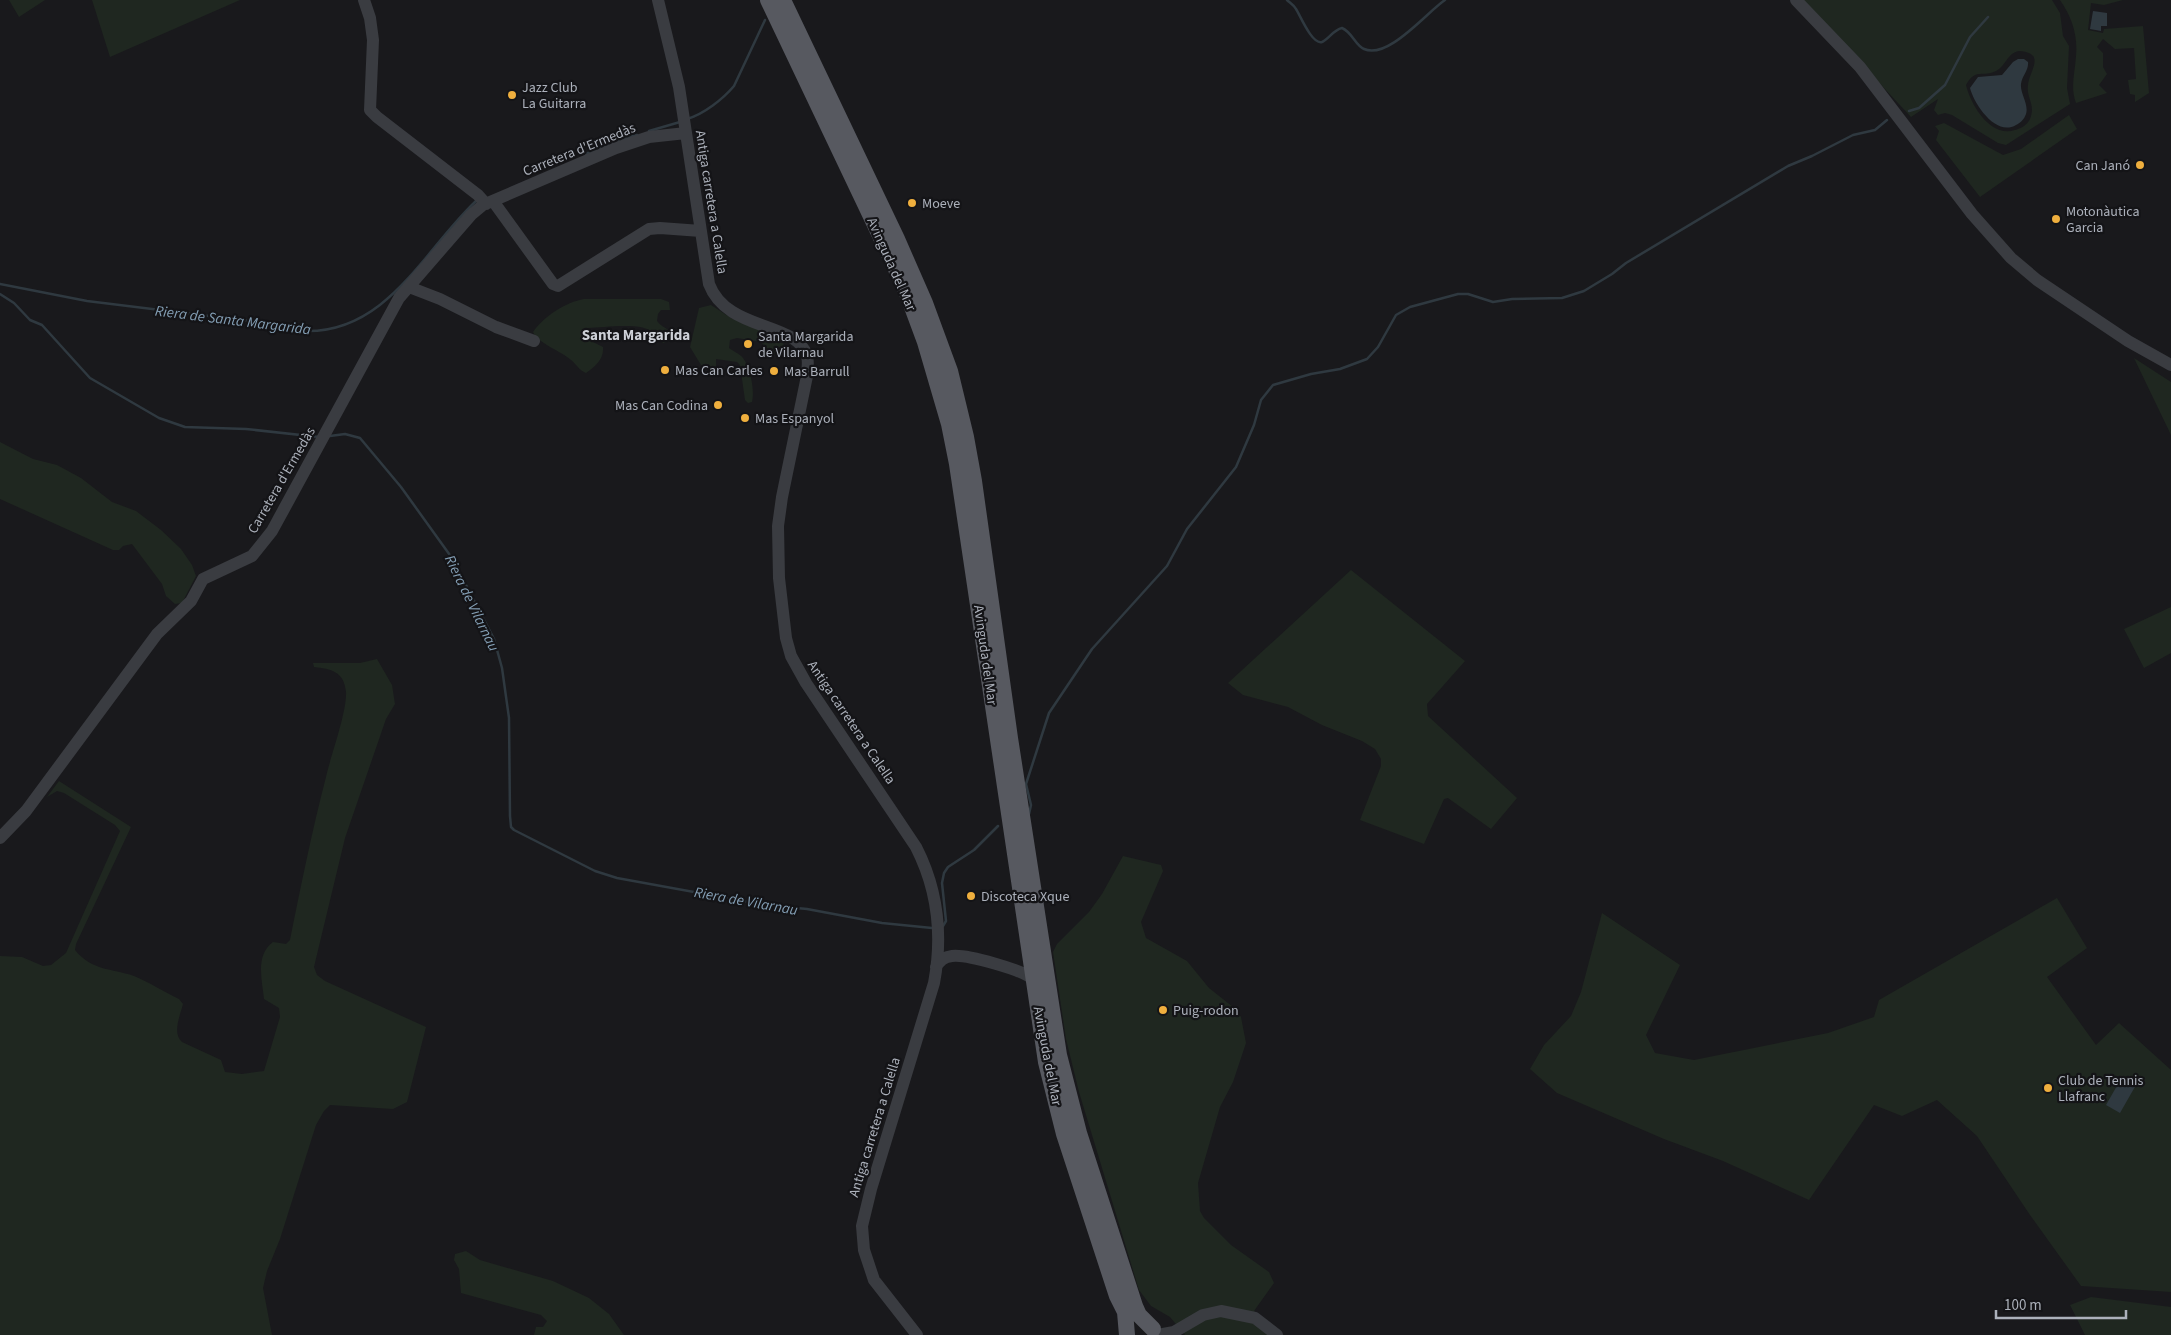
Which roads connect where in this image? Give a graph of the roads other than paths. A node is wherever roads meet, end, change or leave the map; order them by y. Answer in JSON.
{"nodes":[{"id":1,"x":364,"y":0,"type":"edge"},
{"id":2,"x":658,"y":0,"type":"edge"},
{"id":3,"x":768,"y":0,"type":"edge"},
{"id":4,"x":783,"y":0,"type":"edge"},
{"id":5,"x":1796,"y":0,"type":"edge"},
{"id":6,"x":686,"y":131,"type":"junction"},
{"id":7,"x":490,"y":203,"type":"junction"},
{"id":8,"x":701,"y":231,"type":"junction"},
{"id":9,"x":409,"y":287,"type":"junction"},
{"id":10,"x":534,"y":341,"type":"dead end"},
{"id":11,"x":2171,"y":365,"type":"edge"},
{"id":12,"x":0,"y":838,"type":"edge"},
{"id":13,"x":938,"y":937,"type":"junction"},
{"id":14,"x":1029,"y":947,"type":"junction"},
{"id":15,"x":954,"y":955,"type":"junction"},
{"id":16,"x":936,"y":966,"type":"junction"},
{"id":17,"x":1015,"y":969,"type":"junction"},
{"id":18,"x":1034,"y":980,"type":"junction"},
{"id":19,"x":1185,"y":1330,"type":"edge"},
{"id":20,"x":1160,"y":1333,"type":"edge"},
{"id":21,"x":917,"y":1335,"type":"edge"},
{"id":22,"x":1127,"y":1335,"type":"edge"},
{"id":23,"x":1277,"y":1335,"type":"edge"}],
"edges":[{"from":1,"to":7,"type":"street"},
{"from":2,"to":6,"type":"street","name":"Antiga carretera a Calella"},
{"from":3,"to":14,"type":"main road","name":"Avinguda del Mar"},
{"from":4,"to":20,"type":"main road","name":"Avinguda del Mar"},
{"from":5,"to":11,"type":"street"},
{"from":6,"to":7,"type":"street","name":"Carretera d'Ermedàs"},
{"from":6,"to":8,"type":"street","name":"Antiga carretera a Calella"},
{"from":7,"to":8,"type":"street"},
{"from":7,"to":9,"type":"street","name":"Carretera d'Ermedàs"},
{"from":8,"to":13,"type":"street","name":"Antiga carretera a Calella"},
{"from":9,"to":10,"type":"street"},
{"from":9,"to":12,"type":"street","name":"Carretera d'Ermedàs"},
{"from":13,"to":15,"type":"street"},
{"from":13,"to":16,"type":"street","name":"Antiga carretera a Calella"},
{"from":14,"to":17,"type":"street"},
{"from":14,"to":18,"type":"main road","name":"Avinguda del Mar"},
{"from":15,"to":16,"type":"street"},
{"from":15,"to":17,"type":"street"},
{"from":16,"to":21,"type":"street","name":"Antiga carretera a Calella"},
{"from":17,"to":18,"type":"street"},
{"from":18,"to":22,"type":"main road","name":"Avinguda del Mar"},
{"from":19,"to":20,"type":"street"},
{"from":19,"to":23,"type":"street"},
{"from":20,"to":22,"type":"main road"}]}
